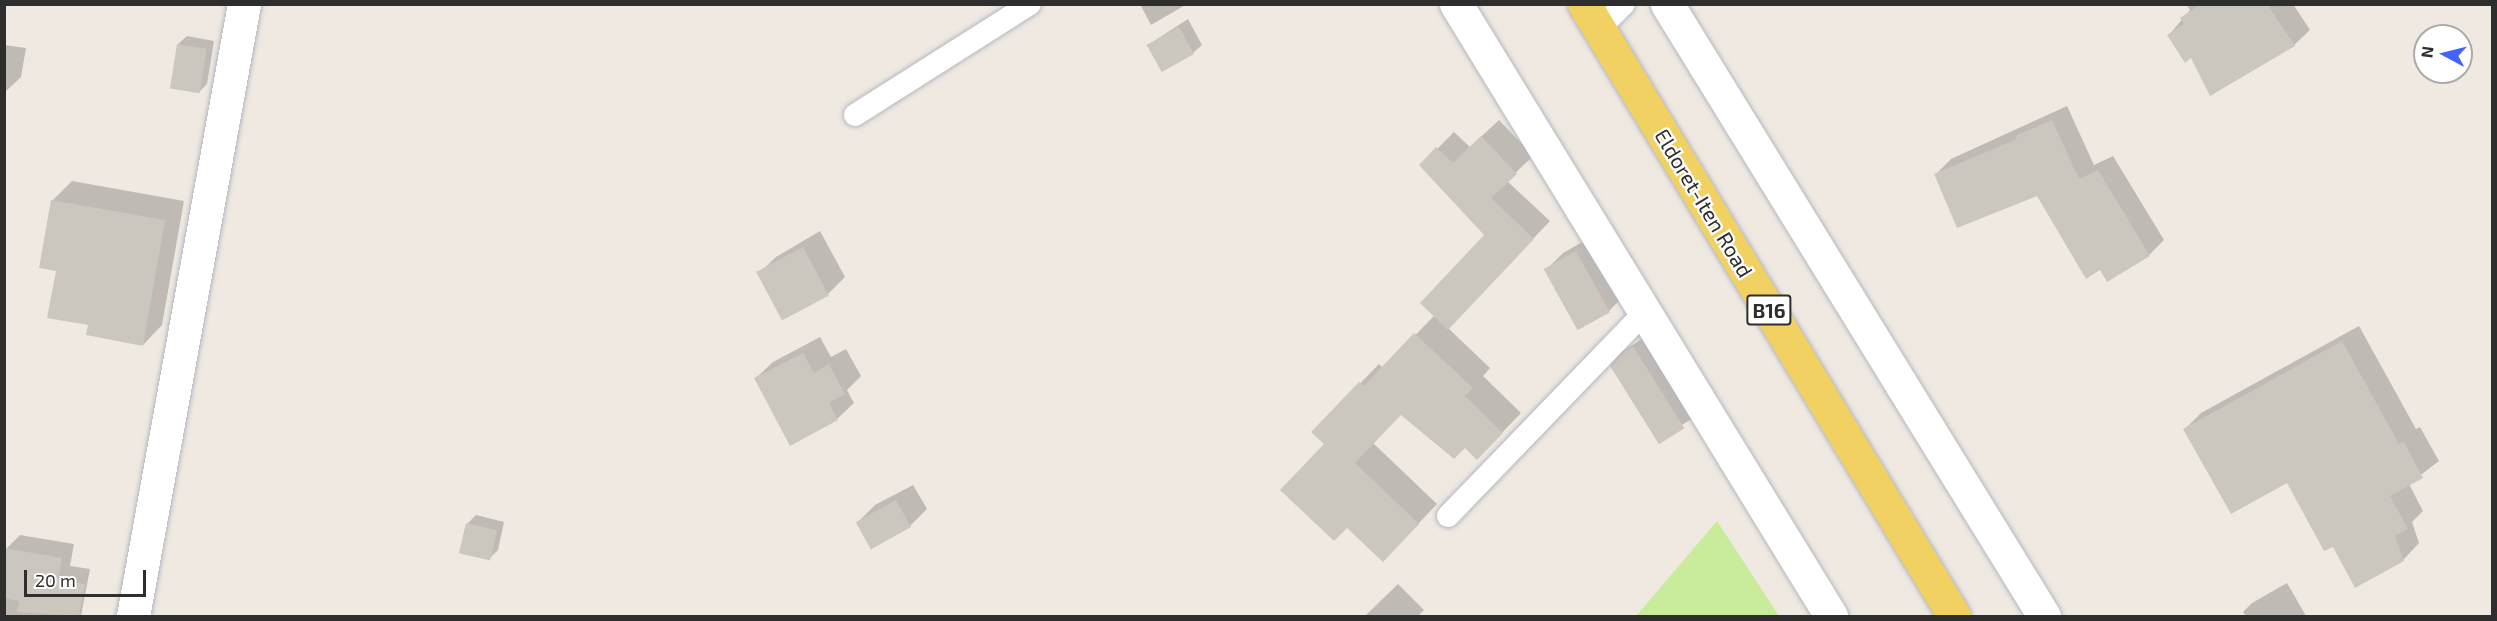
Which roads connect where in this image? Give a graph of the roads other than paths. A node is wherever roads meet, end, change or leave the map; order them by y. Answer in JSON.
{"nodes":[{"id":1,"x":244,"y":4,"type":"edge"},
{"id":2,"x":1030,"y":4,"type":"edge"},
{"id":3,"x":1456,"y":4,"type":"edge"},
{"id":4,"x":1624,"y":4,"type":"edge"},
{"id":5,"x":1667,"y":4,"type":"edge"},
{"id":6,"x":1592,"y":17,"type":"edge"},
{"id":7,"x":855,"y":115,"type":"dead end"},
{"id":8,"x":1645,"y":312,"type":"junction"},
{"id":9,"x":1448,"y":516,"type":"dead end"},
{"id":10,"x":133,"y":616,"type":"edge"},
{"id":11,"x":1831,"y":616,"type":"edge"},
{"id":12,"x":1954,"y":616,"type":"edge"},
{"id":13,"x":2044,"y":616,"type":"edge"}],
"edges":[{"from":1,"to":10,"type":"street"},
{"from":2,"to":7,"type":"lane"},
{"from":3,"to":8,"type":"street"},
{"from":4,"to":6,"type":"lane"},
{"from":5,"to":13,"type":"street"},
{"from":6,"to":12,"type":"main road","name":"Eldoret-Iten Road","number":"B16"},
{"from":8,"to":9,"type":"lane"},
{"from":8,"to":11,"type":"street"}]}
